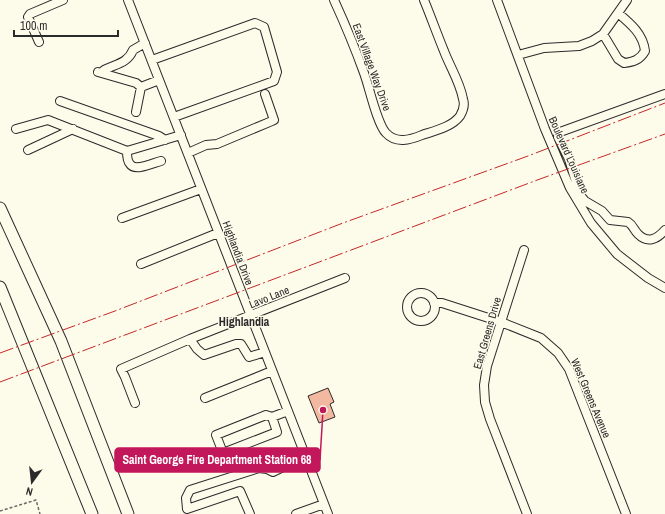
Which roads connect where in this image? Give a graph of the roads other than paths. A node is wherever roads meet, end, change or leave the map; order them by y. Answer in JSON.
{"nodes":[{"id":1,"x":64,"y":0,"type":"edge"},
{"id":2,"x":128,"y":0,"type":"edge"},
{"id":3,"x":334,"y":0,"type":"edge"},
{"id":4,"x":424,"y":0,"type":"edge"},
{"id":5,"x":497,"y":0,"type":"edge"},
{"id":6,"x":623,"y":2,"type":"edge"},
{"id":7,"x":618,"y":13,"type":"junction"},
{"id":8,"x":603,"y":34,"type":"junction"},
{"id":9,"x":38,"y":42,"type":"dead end"},
{"id":10,"x":145,"y":43,"type":"junction"},
{"id":11,"x":518,"y":55,"type":"junction"},
{"id":12,"x":152,"y":60,"type":"junction"},
{"id":13,"x":159,"y":80,"type":"junction"},
{"id":14,"x":141,"y":86,"type":"junction"},
{"id":15,"x":265,"y":94,"type":"dead end"},
{"id":16,"x":665,"y":94,"type":"edge"},
{"id":17,"x":60,"y":100,"type":"dead end"},
{"id":18,"x":136,"y":112,"type":"dead end"},
{"id":19,"x":174,"y":117,"type":"junction"},
{"id":20,"x":16,"y":129,"type":"dead end"},
{"id":21,"x":74,"y":129,"type":"junction"},
{"id":22,"x":181,"y":135,"type":"junction"},
{"id":23,"x":165,"y":140,"type":"junction"},
{"id":24,"x":28,"y":150,"type":"dead end"},
{"id":25,"x":127,"y":151,"type":"junction"},
{"id":26,"x":188,"y":154,"type":"junction"},
{"id":27,"x":160,"y":161,"type":"dead end"},
{"id":28,"x":201,"y":189,"type":"junction"},
{"id":29,"x":0,"y":208,"type":"edge"},
{"id":30,"x":122,"y":218,"type":"dead end"},
{"id":31,"x":665,"y":230,"type":"edge"},
{"id":32,"x":218,"y":233,"type":"junction"},
{"id":33,"x":524,"y":250,"type":"dead end"},
{"id":34,"x":141,"y":264,"type":"dead end"},
{"id":35,"x":345,"y":278,"type":"dead end"},
{"id":36,"x":0,"y":286,"type":"edge"},
{"id":37,"x":665,"y":288,"type":"edge"},
{"id":38,"x":434,"y":303,"type":"dead end"},
{"id":39,"x":250,"y":316,"type":"junction"},
{"id":40,"x":501,"y":322,"type":"junction"},
{"id":41,"x":190,"y":339,"type":"junction"},
{"id":42,"x":264,"y":352,"type":"junction"},
{"id":43,"x":272,"y":371,"type":"junction"},
{"id":44,"x":205,"y":398,"type":"dead end"},
{"id":45,"x":135,"y":403,"type":"dead end"},
{"id":46,"x":288,"y":411,"type":"junction"},
{"id":47,"x":272,"y":417,"type":"junction"},
{"id":48,"x":306,"y":456,"type":"junction"},
{"id":49,"x":324,"y":504,"type":"junction"},
{"id":50,"x":92,"y":514,"type":"edge"},
{"id":51,"x":128,"y":514,"type":"edge"},
{"id":52,"x":250,"y":514,"type":"edge"},
{"id":53,"x":296,"y":514,"type":"edge"},
{"id":54,"x":328,"y":514,"type":"edge"},
{"id":55,"x":527,"y":514,"type":"edge"},
{"id":56,"x":626,"y":514,"type":"edge"}],
"edges":[{"from":1,"to":9,"type":"street"},
{"from":2,"to":10,"type":"street","name":"Highlandia Drive"},
{"from":3,"to":4,"type":"street","name":"East Village Way Drive"},
{"from":5,"to":11,"type":"street","name":"Boulevard Louisiane"},
{"from":6,"to":7,"type":"street"},
{"from":7,"to":8,"type":"street"},
{"from":7,"to":8,"type":"street"},
{"from":8,"to":11,"type":"street"},
{"from":10,"to":12,"type":"street","name":"Highlandia Drive"},
{"from":10,"to":14,"type":"street"},
{"from":11,"to":37,"type":"street","name":"Boulevard Louisiane"},
{"from":12,"to":13,"type":"street","name":"Highlandia Drive"},
{"from":12,"to":19,"type":"street"},
{"from":13,"to":14,"type":"street"},
{"from":13,"to":19,"type":"street","name":"Highlandia Drive"},
{"from":14,"to":18,"type":"street"},
{"from":15,"to":26,"type":"street"},
{"from":16,"to":31,"type":"street"},
{"from":17,"to":23,"type":"street"},
{"from":19,"to":22,"type":"street","name":"Highlandia Drive"},
{"from":20,"to":21,"type":"street"},
{"from":21,"to":24,"type":"street"},
{"from":21,"to":25,"type":"street"},
{"from":22,"to":23,"type":"street"},
{"from":22,"to":26,"type":"street","name":"Highlandia Drive"},
{"from":23,"to":25,"type":"street"},
{"from":25,"to":27,"type":"street"},
{"from":26,"to":28,"type":"street","name":"Highlandia Drive"},
{"from":28,"to":30,"type":"street"},
{"from":28,"to":32,"type":"street","name":"Highlandia Drive"},
{"from":29,"to":51,"type":"highway"},
{"from":32,"to":34,"type":"street"},
{"from":32,"to":39,"type":"street","name":"Highlandia Drive"},
{"from":33,"to":40,"type":"street","name":"East Greens Drive"},
{"from":35,"to":39,"type":"street","name":"Lavo Lane"},
{"from":36,"to":50,"type":"highway"},
{"from":38,"to":40,"type":"street","name":"West Greens Avenue"},
{"from":39,"to":41,"type":"street","name":"Lavo Lane"},
{"from":39,"to":42,"type":"street","name":"Highlandia Drive"},
{"from":40,"to":55,"type":"street","name":"East Greens Drive"},
{"from":40,"to":56,"type":"street","name":"West Greens Avenue"},
{"from":41,"to":42,"type":"street"},
{"from":41,"to":45,"type":"street","name":"Lavo Lane"},
{"from":42,"to":43,"type":"street","name":"Highlandia Drive"},
{"from":43,"to":44,"type":"street"},
{"from":43,"to":46,"type":"street","name":"Highlandia Drive"},
{"from":46,"to":47,"type":"street"},
{"from":46,"to":48,"type":"street","name":"Highlandia Drive"},
{"from":47,"to":47,"type":"street"},
{"from":48,"to":49,"type":"street","name":"Highlandia Drive"},
{"from":48,"to":52,"type":"street"},
{"from":49,"to":53,"type":"street"},
{"from":49,"to":54,"type":"street","name":"Highlandia Drive"}]}
